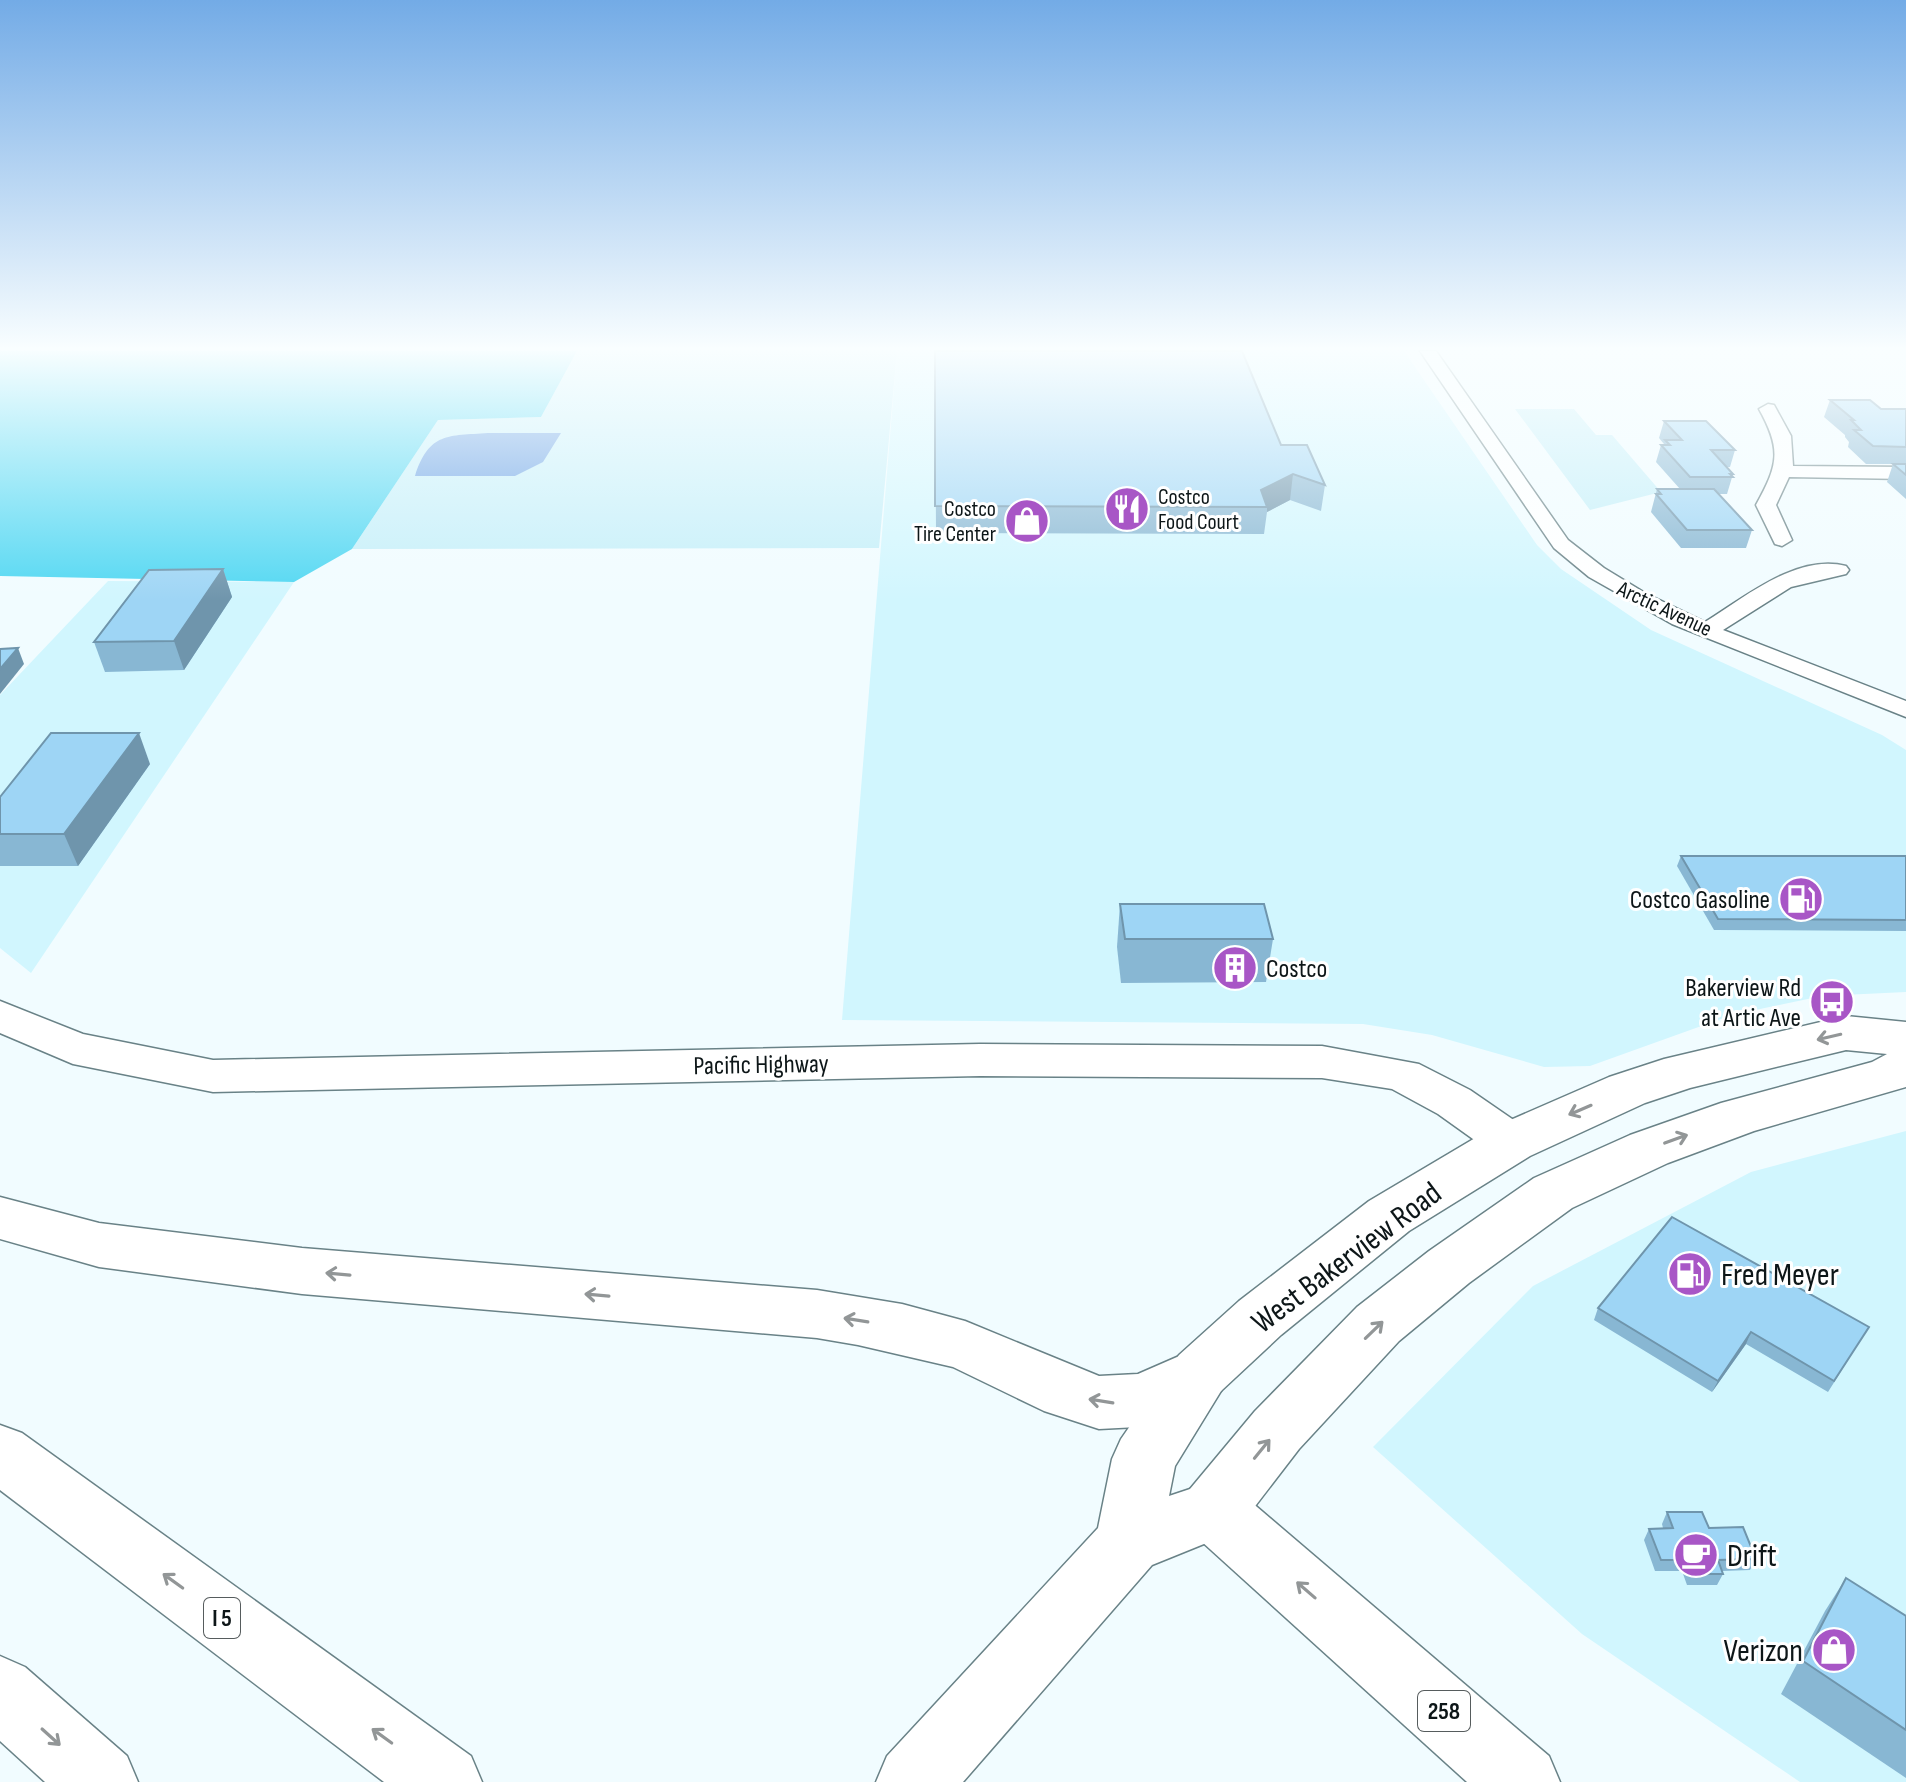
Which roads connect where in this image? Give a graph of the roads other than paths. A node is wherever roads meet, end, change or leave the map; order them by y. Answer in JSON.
{"nodes":[{"id":1,"x":1485,"y":434,"type":"edge"},
{"id":2,"x":1783,"y":434,"type":"edge"},
{"id":3,"x":1783,"y":471,"type":"junction"},
{"id":4,"x":1906,"y":473,"type":"edge"},
{"id":5,"x":1782,"y":540,"type":"dead end"},
{"id":6,"x":1839,"y":570,"type":"dead end"},
{"id":7,"x":1626,"y":594,"type":"junction"},
{"id":8,"x":1754,"y":598,"type":"junction"},
{"id":9,"x":1709,"y":629,"type":"junction"},
{"id":10,"x":1906,"y":710,"type":"edge"},
{"id":11,"x":0,"y":1016,"type":"edge"},
{"id":12,"x":1906,"y":1039,"type":"edge"},
{"id":13,"x":1906,"y":1066,"type":"edge"},
{"id":14,"x":1511,"y":1142,"type":"junction"},
{"id":15,"x":0,"y":1218,"type":"edge"},
{"id":16,"x":1200,"y":1373,"type":"junction"},
{"id":17,"x":0,"y":1453,"type":"edge"},
{"id":18,"x":1213,"y":1510,"type":"junction"},
{"id":19,"x":1128,"y":1543,"type":"junction"},
{"id":20,"x":0,"y":1692,"type":"edge"},
{"id":21,"x":101,"y":1782,"type":"edge"},
{"id":22,"x":445,"y":1782,"type":"edge"},
{"id":23,"x":913,"y":1782,"type":"edge"},
{"id":24,"x":1523,"y":1782,"type":"edge"}],
"edges":[{"from":1,"to":7,"type":"street","name":"Arctic Avenue"},
{"from":2,"to":3,"type":"street"},
{"from":3,"to":4,"type":"street"},
{"from":3,"to":5,"type":"street"},
{"from":6,"to":8,"type":"street"},
{"from":7,"to":8,"type":"street"},
{"from":7,"to":9,"type":"street","name":"Arctic Avenue"},
{"from":8,"to":9,"type":"street"},
{"from":9,"to":10,"type":"street","name":"Arctic Avenue"},
{"from":11,"to":14,"type":"street","name":"Pacific Highway"},
{"from":12,"to":14,"type":"main road","name":"West Bakerview Road","one_way":true},
{"from":18,"to":13,"type":"main road","one_way":true},
{"from":14,"to":16,"type":"main road","name":"West Bakerview Road"},
{"from":16,"to":15,"type":"main road","one_way":true},
{"from":16,"to":19,"type":"main road","name":"West Bakerview Road"},
{"from":22,"to":17,"type":"main road","number":"I 5","one_way":true},
{"from":18,"to":19,"type":"main road"},
{"from":24,"to":18,"type":"main road","number":"258","one_way":true},
{"from":19,"to":23,"type":"main road"},
{"from":20,"to":21,"type":"main road","one_way":true}]}
